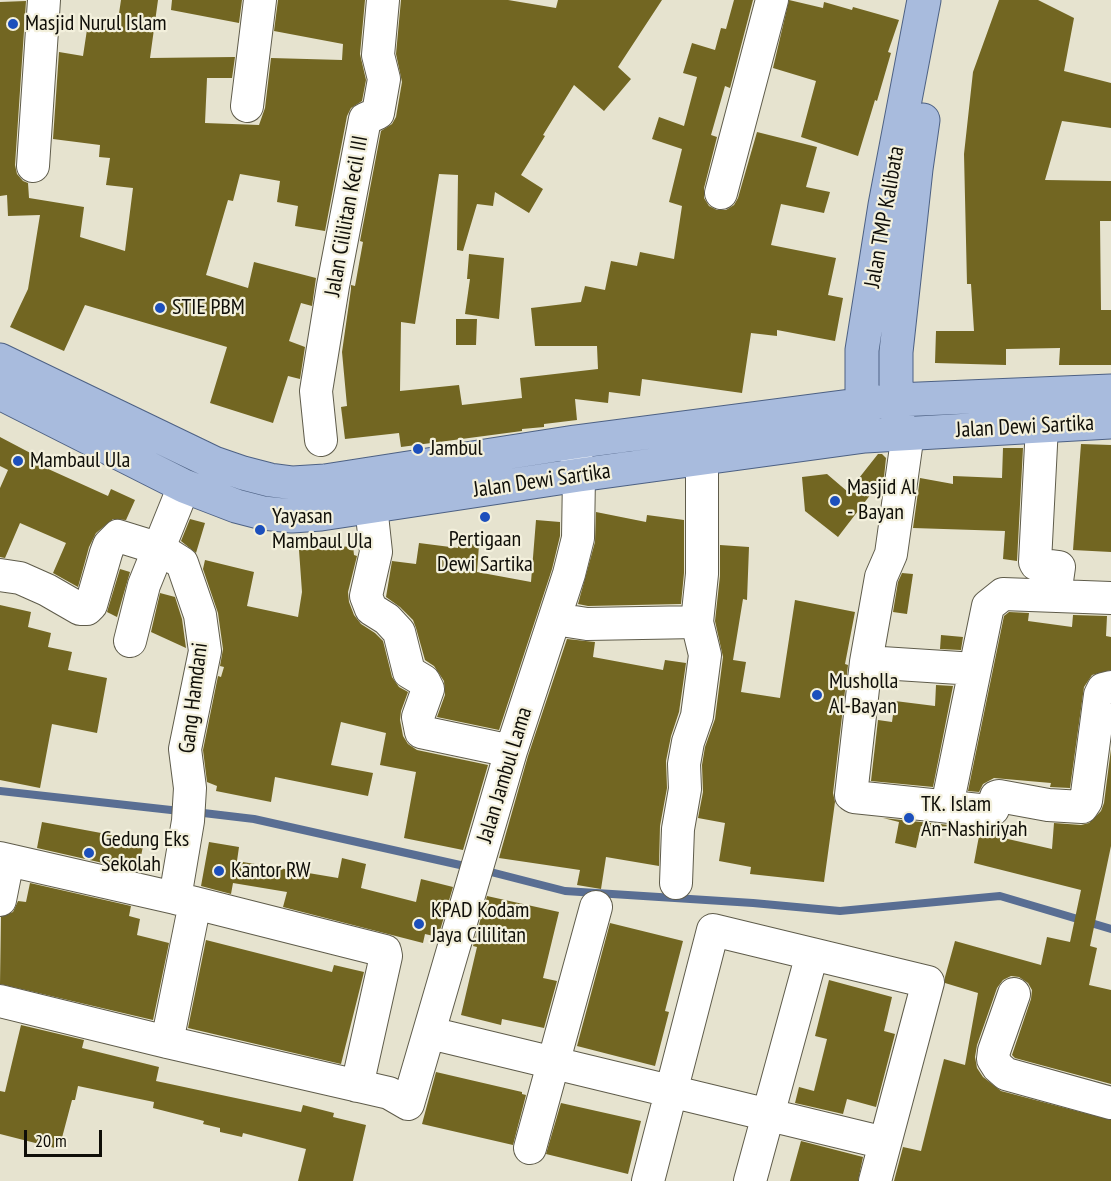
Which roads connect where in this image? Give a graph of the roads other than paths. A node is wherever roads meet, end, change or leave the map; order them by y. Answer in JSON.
{"nodes":[{"id":1,"x":44,"y":0,"type":"edge"},
{"id":2,"x":260,"y":0,"type":"edge"},
{"id":3,"x":383,"y":0,"type":"edge"},
{"id":4,"x":772,"y":0,"type":"edge"},
{"id":5,"x":924,"y":0,"type":"edge"},
{"id":6,"x":941,"y":0,"type":"edge"},
{"id":7,"x":247,"y":106,"type":"dead end"},
{"id":8,"x":33,"y":166,"type":"dead end"},
{"id":9,"x":721,"y":193,"type":"dead end"},
{"id":10,"x":0,"y":360,"type":"edge"},
{"id":11,"x":1111,"y":391,"type":"edge"},
{"id":12,"x":0,"y":393,"type":"edge"},
{"id":13,"x":896,"y":400,"type":"junction"},
{"id":14,"x":863,"y":420,"type":"junction"},
{"id":15,"x":1111,"y":422,"type":"edge"},
{"id":16,"x":1042,"y":426,"type":"junction"},
{"id":17,"x":904,"y":434,"type":"junction"},
{"id":18,"x":321,"y":440,"type":"dead end"},
{"id":19,"x":574,"y":442,"type":"junction"},
{"id":20,"x":702,"y":458,"type":"junction"},
{"id":21,"x":579,"y":475,"type":"junction"},
{"id":22,"x":184,"y":486,"type":"junction"},
{"id":23,"x":371,"y":506,"type":"junction"},
{"id":24,"x":160,"y":549,"type":"junction"},
{"id":25,"x":0,"y":575,"type":"edge"},
{"id":26,"x":1055,"y":595,"type":"junction"},
{"id":27,"x":1111,"y":597,"type":"edge"},
{"id":28,"x":555,"y":619,"type":"junction"},
{"id":29,"x":697,"y":622,"type":"junction"},
{"id":30,"x":130,"y":641,"type":"dead end"},
{"id":31,"x":866,"y":662,"type":"junction"},
{"id":32,"x":975,"y":669,"type":"junction"},
{"id":33,"x":1111,"y":687,"type":"edge"},
{"id":34,"x":511,"y":751,"type":"junction"},
{"id":35,"x":947,"y":806,"type":"junction"},
{"id":36,"x":4,"y":859,"type":"edge"},
{"id":37,"x":676,"y":883,"type":"dead end"},
{"id":38,"x":0,"y":900,"type":"edge"},
{"id":39,"x":185,"y":900,"type":"junction"},
{"id":40,"x":596,"y":908,"type":"dead end"},
{"id":41,"x":812,"y":954,"type":"junction"},
{"id":42,"x":1014,"y":994,"type":"dead end"},
{"id":43,"x":0,"y":1001,"type":"edge"},
{"id":44,"x":430,"y":1033,"type":"junction"},
{"id":45,"x":168,"y":1042,"type":"junction"},
{"id":46,"x":553,"y":1063,"type":"junction"},
{"id":47,"x":357,"y":1086,"type":"junction"},
{"id":48,"x":671,"y":1091,"type":"junction"},
{"id":49,"x":1111,"y":1103,"type":"edge"},
{"id":50,"x":768,"y":1115,"type":"junction"},
{"id":51,"x":885,"y":1143,"type":"junction"},
{"id":52,"x":530,"y":1148,"type":"dead end"},
{"id":53,"x":648,"y":1181,"type":"edge"},
{"id":54,"x":750,"y":1181,"type":"edge"},
{"id":55,"x":874,"y":1181,"type":"edge"}],
"edges":[{"from":1,"to":8,"type":"street"},
{"from":2,"to":7,"type":"street"},
{"from":3,"to":18,"type":"street","name":"Jalan Cililitan Kecil III"},
{"from":4,"to":9,"type":"street"},
{"from":5,"to":14,"type":"main road","name":"Jalan TMP Kalibata"},
{"from":6,"to":13,"type":"main road","name":"Jalan TMP Kalibata"},
{"from":10,"to":19,"type":"main road","name":"Jalan Dewi Sartika"},
{"from":11,"to":13,"type":"main road","name":"Jalan Dewi Sartika"},
{"from":12,"to":22,"type":"main road","name":"Jalan Dewi Sartika"},
{"from":13,"to":14,"type":"main road","name":"Jalan Dewi Sartika"},
{"from":13,"to":17,"type":"main road","name":"Jalan TMP Kalibata"},
{"from":14,"to":17,"type":"main road","name":"Jalan Dewi Sartika"},
{"from":14,"to":19,"type":"main road","name":"Jalan Dewi Sartika"},
{"from":14,"to":20,"type":"main road","name":"Jalan Dewi Sartika"},
{"from":15,"to":16,"type":"main road","name":"Jalan Dewi Sartika"},
{"from":16,"to":17,"type":"main road","name":"Jalan Dewi Sartika"},
{"from":16,"to":26,"type":"street"},
{"from":17,"to":31,"type":"street"},
{"from":19,"to":21,"type":"street","name":"Jalan Jambul Lama"},
{"from":20,"to":21,"type":"main road","name":"Jalan Dewi Sartika"},
{"from":20,"to":29,"type":"street"},
{"from":21,"to":23,"type":"main road","name":"Jalan Dewi Sartika"},
{"from":21,"to":28,"type":"street","name":"Jalan Jambul Lama"},
{"from":22,"to":23,"type":"main road","name":"Jalan Dewi Sartika"},
{"from":22,"to":24,"type":"street"},
{"from":23,"to":34,"type":"street"},
{"from":24,"to":25,"type":"street","name":"Gang Hamdani"},
{"from":24,"to":30,"type":"street"},
{"from":24,"to":39,"type":"street","name":"Gang Hamdani"},
{"from":26,"to":27,"type":"street"},
{"from":26,"to":32,"type":"street"},
{"from":28,"to":29,"type":"street"},
{"from":28,"to":34,"type":"street","name":"Jalan Jambul Lama"},
{"from":29,"to":37,"type":"street"},
{"from":31,"to":32,"type":"street"},
{"from":31,"to":35,"type":"street"},
{"from":32,"to":35,"type":"street"},
{"from":33,"to":35,"type":"street"},
{"from":34,"to":44,"type":"street","name":"Jalan Jambul Lama"},
{"from":36,"to":38,"type":"street"},
{"from":36,"to":39,"type":"street"},
{"from":39,"to":45,"type":"street","name":"Gang Hamdani"},
{"from":39,"to":47,"type":"street"},
{"from":40,"to":46,"type":"street"},
{"from":41,"to":48,"type":"street"},
{"from":41,"to":50,"type":"street"},
{"from":41,"to":51,"type":"street"},
{"from":42,"to":49,"type":"street"},
{"from":43,"to":45,"type":"street"},
{"from":44,"to":46,"type":"street"},
{"from":44,"to":47,"type":"street","name":"Jalan Jambul Lama"},
{"from":45,"to":47,"type":"street"},
{"from":46,"to":48,"type":"street"},
{"from":46,"to":52,"type":"street"},
{"from":48,"to":50,"type":"street"},
{"from":48,"to":53,"type":"street"},
{"from":50,"to":51,"type":"street"},
{"from":50,"to":54,"type":"street"},
{"from":51,"to":55,"type":"street"}]}
